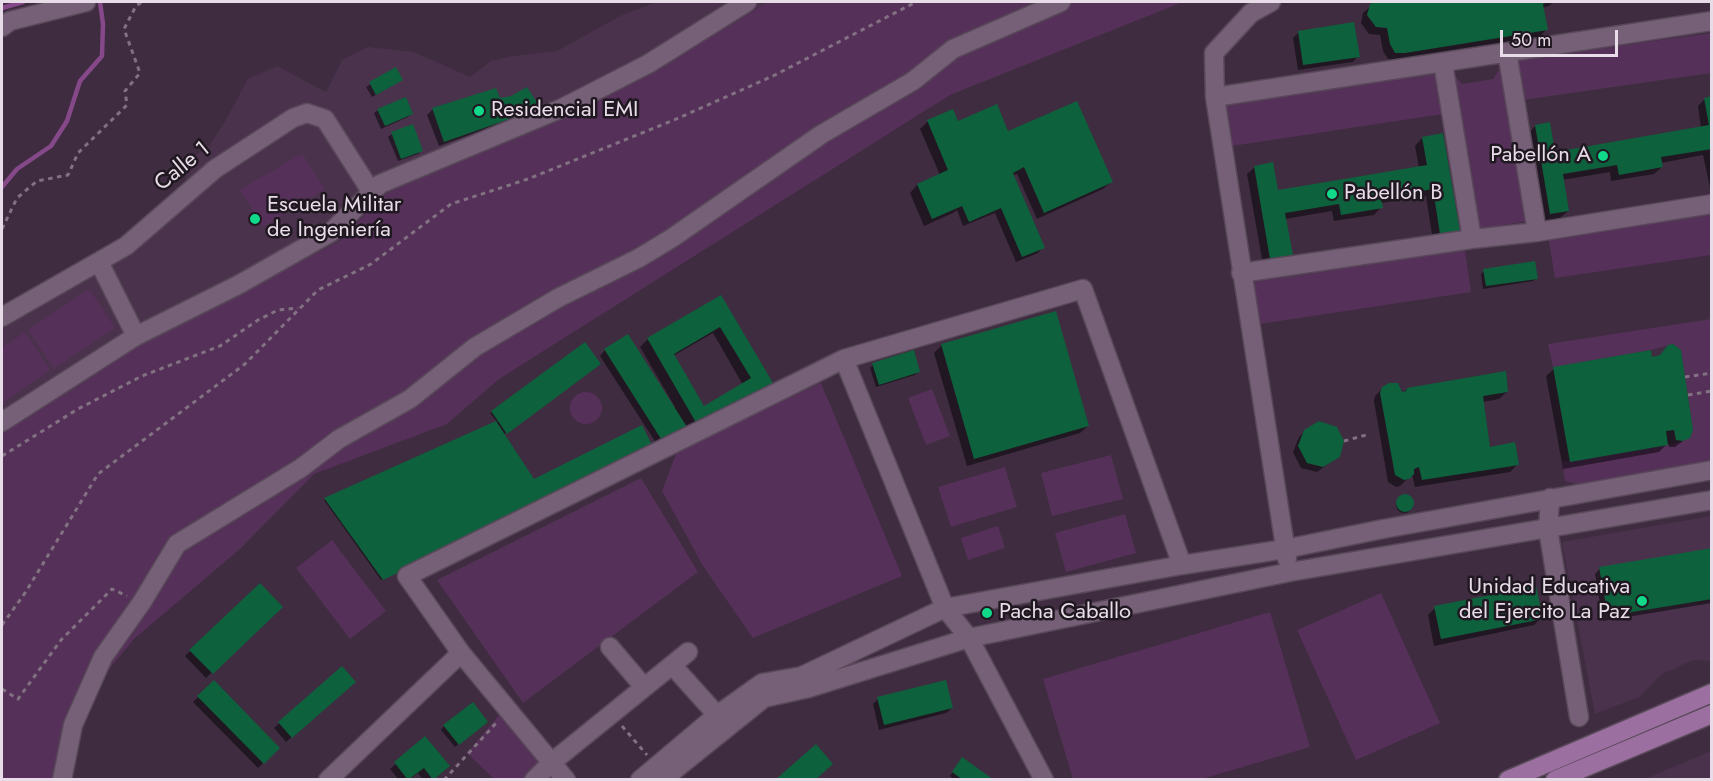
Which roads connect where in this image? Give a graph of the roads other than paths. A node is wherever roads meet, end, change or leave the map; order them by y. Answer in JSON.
{"nodes":[{"id":1,"x":86,"y":2,"type":"edge"},
{"id":2,"x":747,"y":2,"type":"edge"},
{"id":3,"x":1061,"y":2,"type":"edge"},
{"id":4,"x":1271,"y":2,"type":"edge"},
{"id":5,"x":1712,"y":21,"type":"edge"},
{"id":6,"x":2,"y":27,"type":"edge"},
{"id":7,"x":1507,"y":52,"type":"junction"},
{"id":8,"x":1443,"y":63,"type":"junction"},
{"id":9,"x":1215,"y":97,"type":"junction"},
{"id":10,"x":372,"y":193,"type":"junction"},
{"id":11,"x":1712,"y":204,"type":"edge"},
{"id":12,"x":1536,"y":232,"type":"junction"},
{"id":13,"x":1472,"y":239,"type":"junction"},
{"id":14,"x":99,"y":262,"type":"junction"},
{"id":15,"x":1241,"y":273,"type":"junction"},
{"id":16,"x":2,"y":317,"type":"edge"},
{"id":17,"x":136,"y":336,"type":"junction"},
{"id":18,"x":844,"y":359,"type":"junction"},
{"id":19,"x":2,"y":422,"type":"edge"},
{"id":20,"x":1712,"y":470,"type":"edge"},
{"id":21,"x":1550,"y":498,"type":"junction"},
{"id":22,"x":1712,"y":500,"type":"edge"},
{"id":23,"x":1548,"y":529,"type":"junction"},
{"id":24,"x":1285,"y":549,"type":"junction"},
{"id":25,"x":1182,"y":565,"type":"junction"},
{"id":26,"x":1290,"y":572,"type":"junction"},
{"id":27,"x":945,"y":608,"type":"junction"},
{"id":28,"x":969,"y":638,"type":"junction"},
{"id":29,"x":610,"y":647,"type":"dead end"},
{"id":30,"x":688,"y":652,"type":"dead end"},
{"id":31,"x":461,"y":653,"type":"junction"},
{"id":32,"x":672,"y":665,"type":"junction"},
{"id":33,"x":644,"y":687,"type":"junction"},
{"id":34,"x":1712,"y":693,"type":"edge"},
{"id":35,"x":1693,"y":700,"type":"junction"},
{"id":36,"x":717,"y":715,"type":"junction"},
{"id":37,"x":1579,"y":717,"type":"dead end"},
{"id":38,"x":1706,"y":717,"type":"edge"},
{"id":39,"x":551,"y":763,"type":"junction"},
{"id":40,"x":659,"y":773,"type":"edge"},
{"id":41,"x":62,"y":780,"type":"edge"},
{"id":42,"x":327,"y":780,"type":"edge"},
{"id":43,"x":534,"y":780,"type":"edge"},
{"id":44,"x":566,"y":780,"type":"edge"},
{"id":45,"x":640,"y":780,"type":"edge"},
{"id":46,"x":1044,"y":780,"type":"edge"},
{"id":47,"x":1508,"y":780,"type":"edge"},
{"id":48,"x":1556,"y":780,"type":"edge"}],
"edges":[{"from":1,"to":6,"type":"street"},
{"from":2,"to":10,"type":"street"},
{"from":3,"to":41,"type":"street"},
{"from":4,"to":9,"type":"street"},
{"from":5,"to":7,"type":"street"},
{"from":7,"to":8,"type":"street"},
{"from":7,"to":12,"type":"street"},
{"from":8,"to":9,"type":"street"},
{"from":8,"to":13,"type":"street"},
{"from":9,"to":15,"type":"street"},
{"from":10,"to":14,"type":"street","name":"Calle 1"},
{"from":10,"to":17,"type":"street"},
{"from":11,"to":12,"type":"street"},
{"from":12,"to":13,"type":"street"},
{"from":13,"to":15,"type":"street"},
{"from":14,"to":16,"type":"street","name":"Calle 1"},
{"from":14,"to":17,"type":"street"},
{"from":15,"to":24,"type":"street"},
{"from":17,"to":19,"type":"street"},
{"from":18,"to":25,"type":"street"},
{"from":18,"to":27,"type":"street"},
{"from":18,"to":31,"type":"street"},
{"from":20,"to":21,"type":"street"},
{"from":21,"to":23,"type":"street"},
{"from":21,"to":24,"type":"street"},
{"from":22,"to":23,"type":"street"},
{"from":23,"to":26,"type":"street"},
{"from":23,"to":37,"type":"street"},
{"from":24,"to":25,"type":"street"},
{"from":24,"to":26,"type":"street"},
{"from":25,"to":27,"type":"street"},
{"from":26,"to":28,"type":"street"},
{"from":27,"to":28,"type":"street"},
{"from":27,"to":36,"type":"street"},
{"from":28,"to":40,"type":"street"},
{"from":28,"to":46,"type":"street"},
{"from":29,"to":33,"type":"street"},
{"from":30,"to":32,"type":"street"},
{"from":31,"to":39,"type":"street"},
{"from":31,"to":42,"type":"street"},
{"from":32,"to":33,"type":"street"},
{"from":32,"to":36,"type":"street"},
{"from":33,"to":39,"type":"street"},
{"from":34,"to":35,"type":"main road"},
{"from":35,"to":38,"type":"main road"},
{"from":35,"to":47,"type":"main road"},
{"from":36,"to":40,"type":"street"},
{"from":38,"to":48,"type":"main road"},
{"from":39,"to":43,"type":"street"},
{"from":39,"to":44,"type":"street"},
{"from":40,"to":45,"type":"street"}]}
